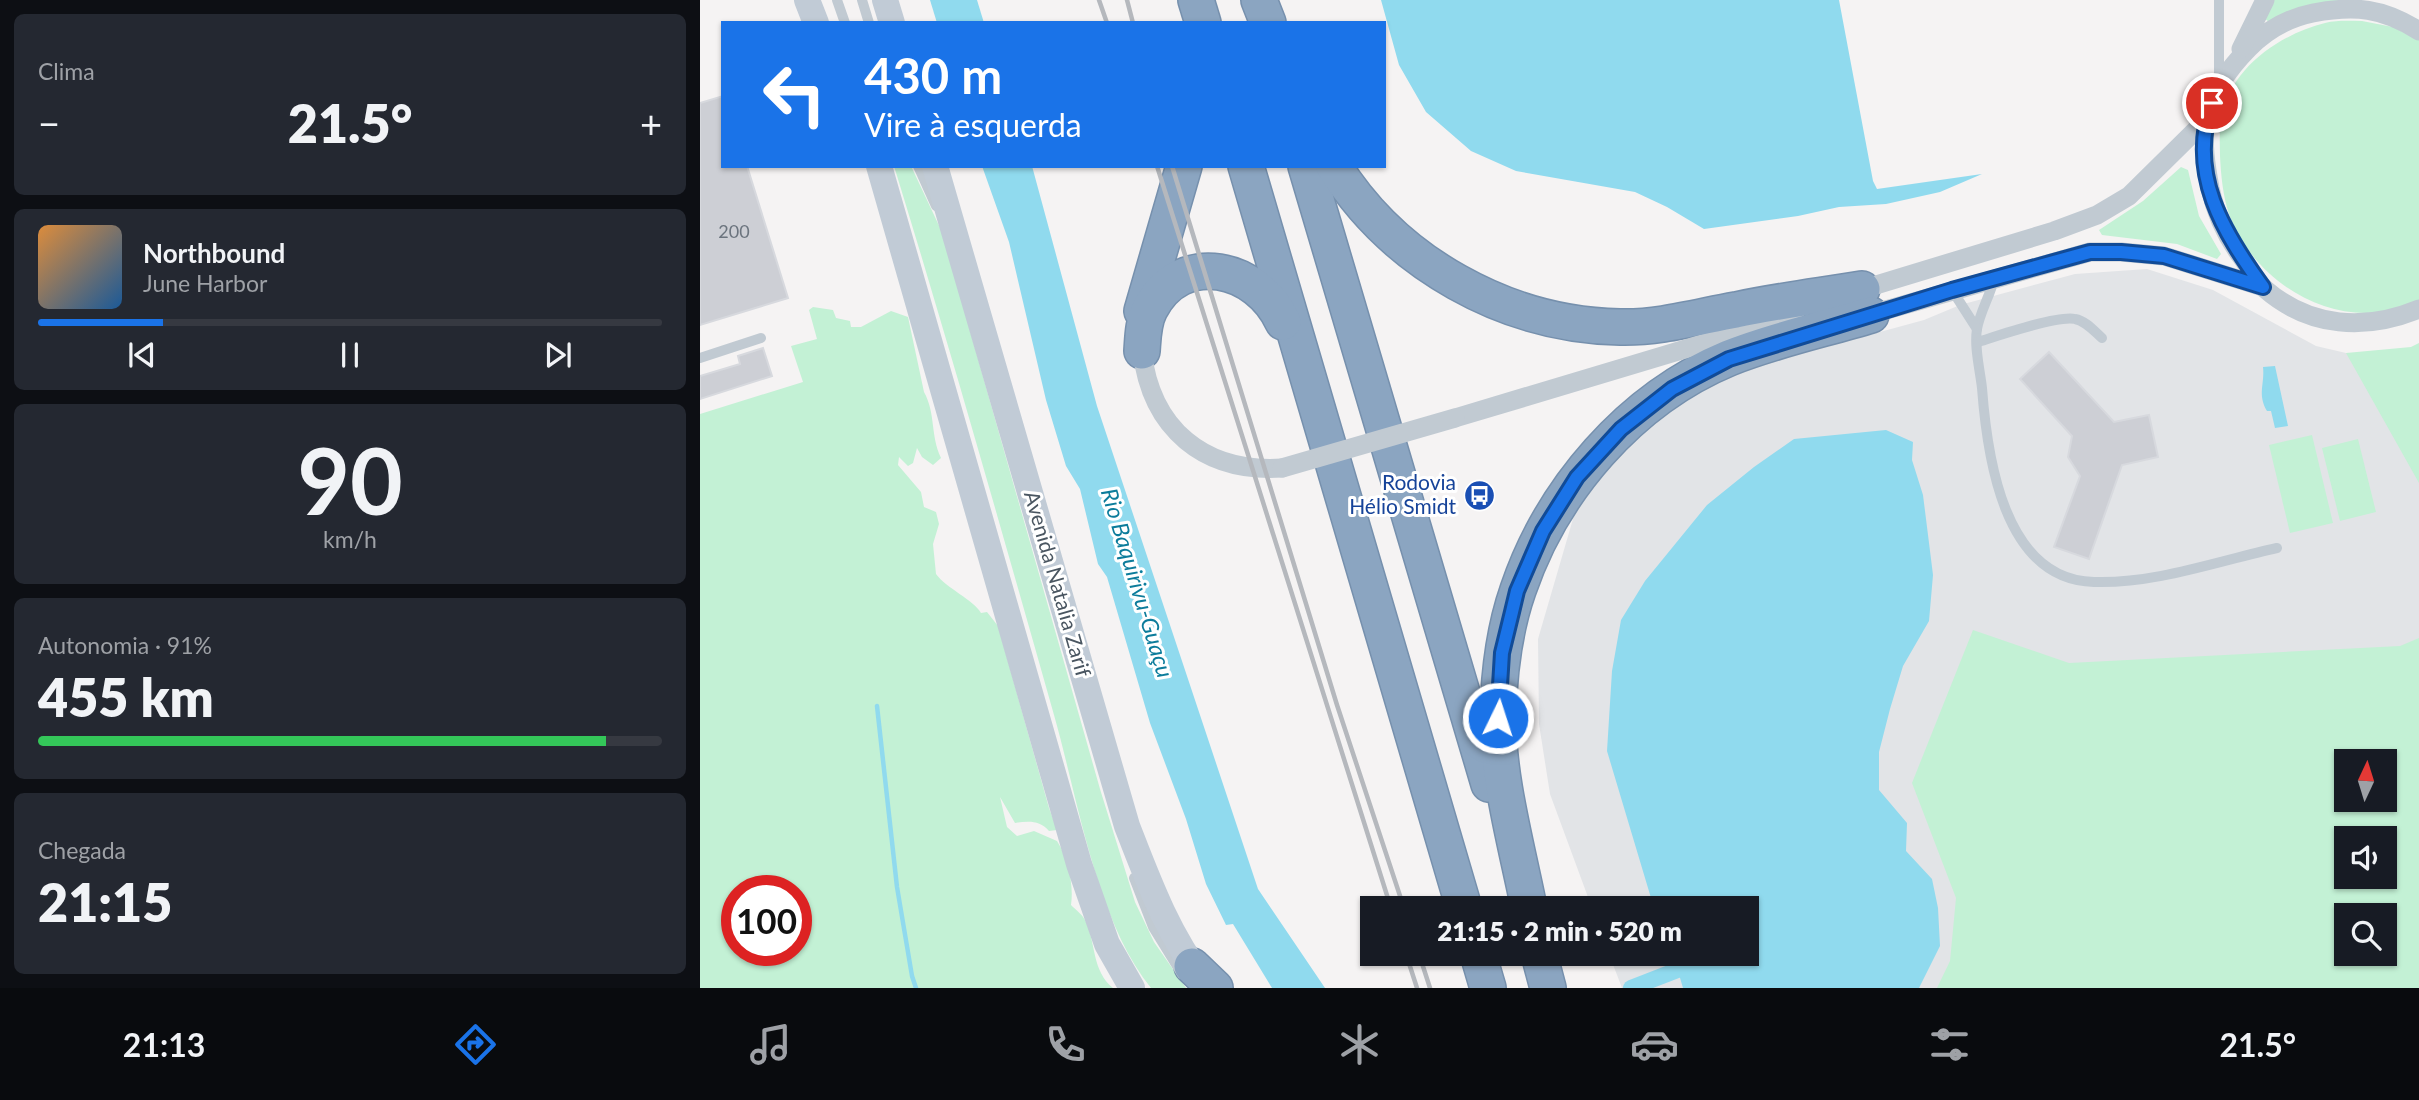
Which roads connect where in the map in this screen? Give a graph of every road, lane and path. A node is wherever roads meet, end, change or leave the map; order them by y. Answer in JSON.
{"nodes":[{"id":1,"x":807,"y":0,"type":"edge"},
{"id":2,"x":827,"y":0,"type":"edge"},
{"id":3,"x":837,"y":0,"type":"edge"},
{"id":4,"x":862,"y":0,"type":"edge"},
{"id":5,"x":885,"y":0,"type":"edge"},
{"id":6,"x":1194,"y":0,"type":"edge"},
{"id":7,"x":1258,"y":0,"type":"edge"},
{"id":8,"x":2219,"y":0,"type":"edge"},
{"id":9,"x":2265,"y":0,"type":"edge"},
{"id":10,"x":2384,"y":7,"type":"edge"},
{"id":11,"x":815,"y":21,"type":"edge"},
{"id":12,"x":833,"y":21,"type":"edge"},
{"id":13,"x":844,"y":21,"type":"edge"},
{"id":14,"x":868,"y":21,"type":"edge"},
{"id":15,"x":891,"y":21,"type":"edge"},
{"id":16,"x":1195,"y":21,"type":"edge"},
{"id":17,"x":1202,"y":21,"type":"edge"},
{"id":18,"x":1265,"y":21,"type":"edge"},
{"id":19,"x":2419,"y":31,"type":"edge"},
{"id":20,"x":2234,"y":63,"type":"junction"},
{"id":21,"x":2218,"y":86,"type":"junction"},
{"id":22,"x":2206,"y":120,"type":"junction"},
{"id":23,"x":880,"y":168,"type":"edge"},
{"id":24,"x":891,"y":168,"type":"edge"},
{"id":25,"x":919,"y":168,"type":"edge"},
{"id":26,"x":936,"y":168,"type":"edge"},
{"id":27,"x":1183,"y":168,"type":"edge"},
{"id":28,"x":1247,"y":168,"type":"edge"},
{"id":29,"x":1307,"y":168,"type":"edge"},
{"id":30,"x":1335,"y":168,"type":"edge"},
{"id":31,"x":904,"y":211,"type":"dead end"},
{"id":32,"x":1994,"y":278,"type":"junction"},
{"id":33,"x":2263,"y":287,"type":"junction"},
{"id":34,"x":1952,"y":290,"type":"junction"},
{"id":35,"x":1866,"y":302,"type":"junction"},
{"id":36,"x":2419,"y":309,"type":"edge"},
{"id":37,"x":1977,"y":329,"type":"junction"},
{"id":38,"x":761,"y":338,"type":"dead end"},
{"id":39,"x":1722,"y":338,"type":"junction"},
{"id":40,"x":2102,"y":338,"type":"dead end"},
{"id":41,"x":1978,"y":342,"type":"junction"},
{"id":42,"x":1142,"y":351,"type":"junction"},
{"id":43,"x":700,"y":358,"type":"edge"},
{"id":44,"x":1310,"y":379,"type":"junction"},
{"id":45,"x":954,"y":387,"type":"dead end"},
{"id":46,"x":2277,"y":548,"type":"dead end"},
{"id":47,"x":1041,"y":689,"type":"dead end"},
{"id":48,"x":1091,"y":861,"type":"dead end"},
{"id":49,"x":1461,"y":896,"type":"edge"},
{"id":50,"x":1523,"y":896,"type":"edge"},
{"id":51,"x":1525,"y":896,"type":"edge"},
{"id":52,"x":1482,"y":966,"type":"edge"},
{"id":53,"x":1542,"y":966,"type":"edge"},
{"id":54,"x":1195,"y":977,"type":"edge"},
{"id":55,"x":1132,"y":988,"type":"edge"},
{"id":56,"x":1145,"y":988,"type":"edge"},
{"id":57,"x":1488,"y":988,"type":"edge"},
{"id":58,"x":1548,"y":988,"type":"edge"}],
"edges":[{"from":1,"to":11,"type":"main road"},
{"from":2,"to":12,"type":"main road"},
{"from":3,"to":13,"type":"lane"},
{"from":4,"to":14,"type":"lane"},
{"from":5,"to":15,"type":"main road"},
{"from":6,"to":16,"type":"highway"},
{"from":6,"to":17,"type":"highway"},
{"from":7,"to":18,"type":"highway"},
{"from":8,"to":21,"type":"lane"},
{"from":9,"to":20,"type":"street"},
{"from":10,"to":19,"type":"street"},
{"from":10,"to":20,"type":"street"},
{"from":20,"to":21,"type":"street"},
{"from":21,"to":22,"type":"street"},
{"from":22,"to":33,"type":"street"},
{"from":22,"to":35,"type":"street"},
{"from":23,"to":55,"type":"main road"},
{"from":24,"to":31,"type":"lane"},
{"from":25,"to":54,"type":"lane"},
{"from":26,"to":54,"type":"main road","name":"Avenida Natalia Zarif"},
{"from":27,"to":42,"type":"highway"},
{"from":28,"to":44,"type":"highway"},
{"from":29,"to":50,"type":"highway"},
{"from":30,"to":35,"type":"highway"},
{"from":32,"to":33,"type":"street"},
{"from":32,"to":34,"type":"street"},
{"from":32,"to":37,"type":"lane"},
{"from":33,"to":36,"type":"street"},
{"from":34,"to":35,"type":"street"},
{"from":34,"to":37,"type":"lane"},
{"from":35,"to":39,"type":"street"},
{"from":35,"to":39,"type":"street"},
{"from":35,"to":51,"type":"highway"},
{"from":37,"to":41,"type":"lane"},
{"from":38,"to":43,"type":"lane"},
{"from":39,"to":42,"type":"street","bridge":true},
{"from":40,"to":41,"type":"lane"},
{"from":41,"to":46,"type":"lane"},
{"from":42,"to":44,"type":"highway"},
{"from":44,"to":49,"type":"highway"},
{"from":45,"to":47,"type":"lane"},
{"from":48,"to":56,"type":"lane"},
{"from":52,"to":57,"type":"highway"},
{"from":53,"to":58,"type":"highway"}]}
